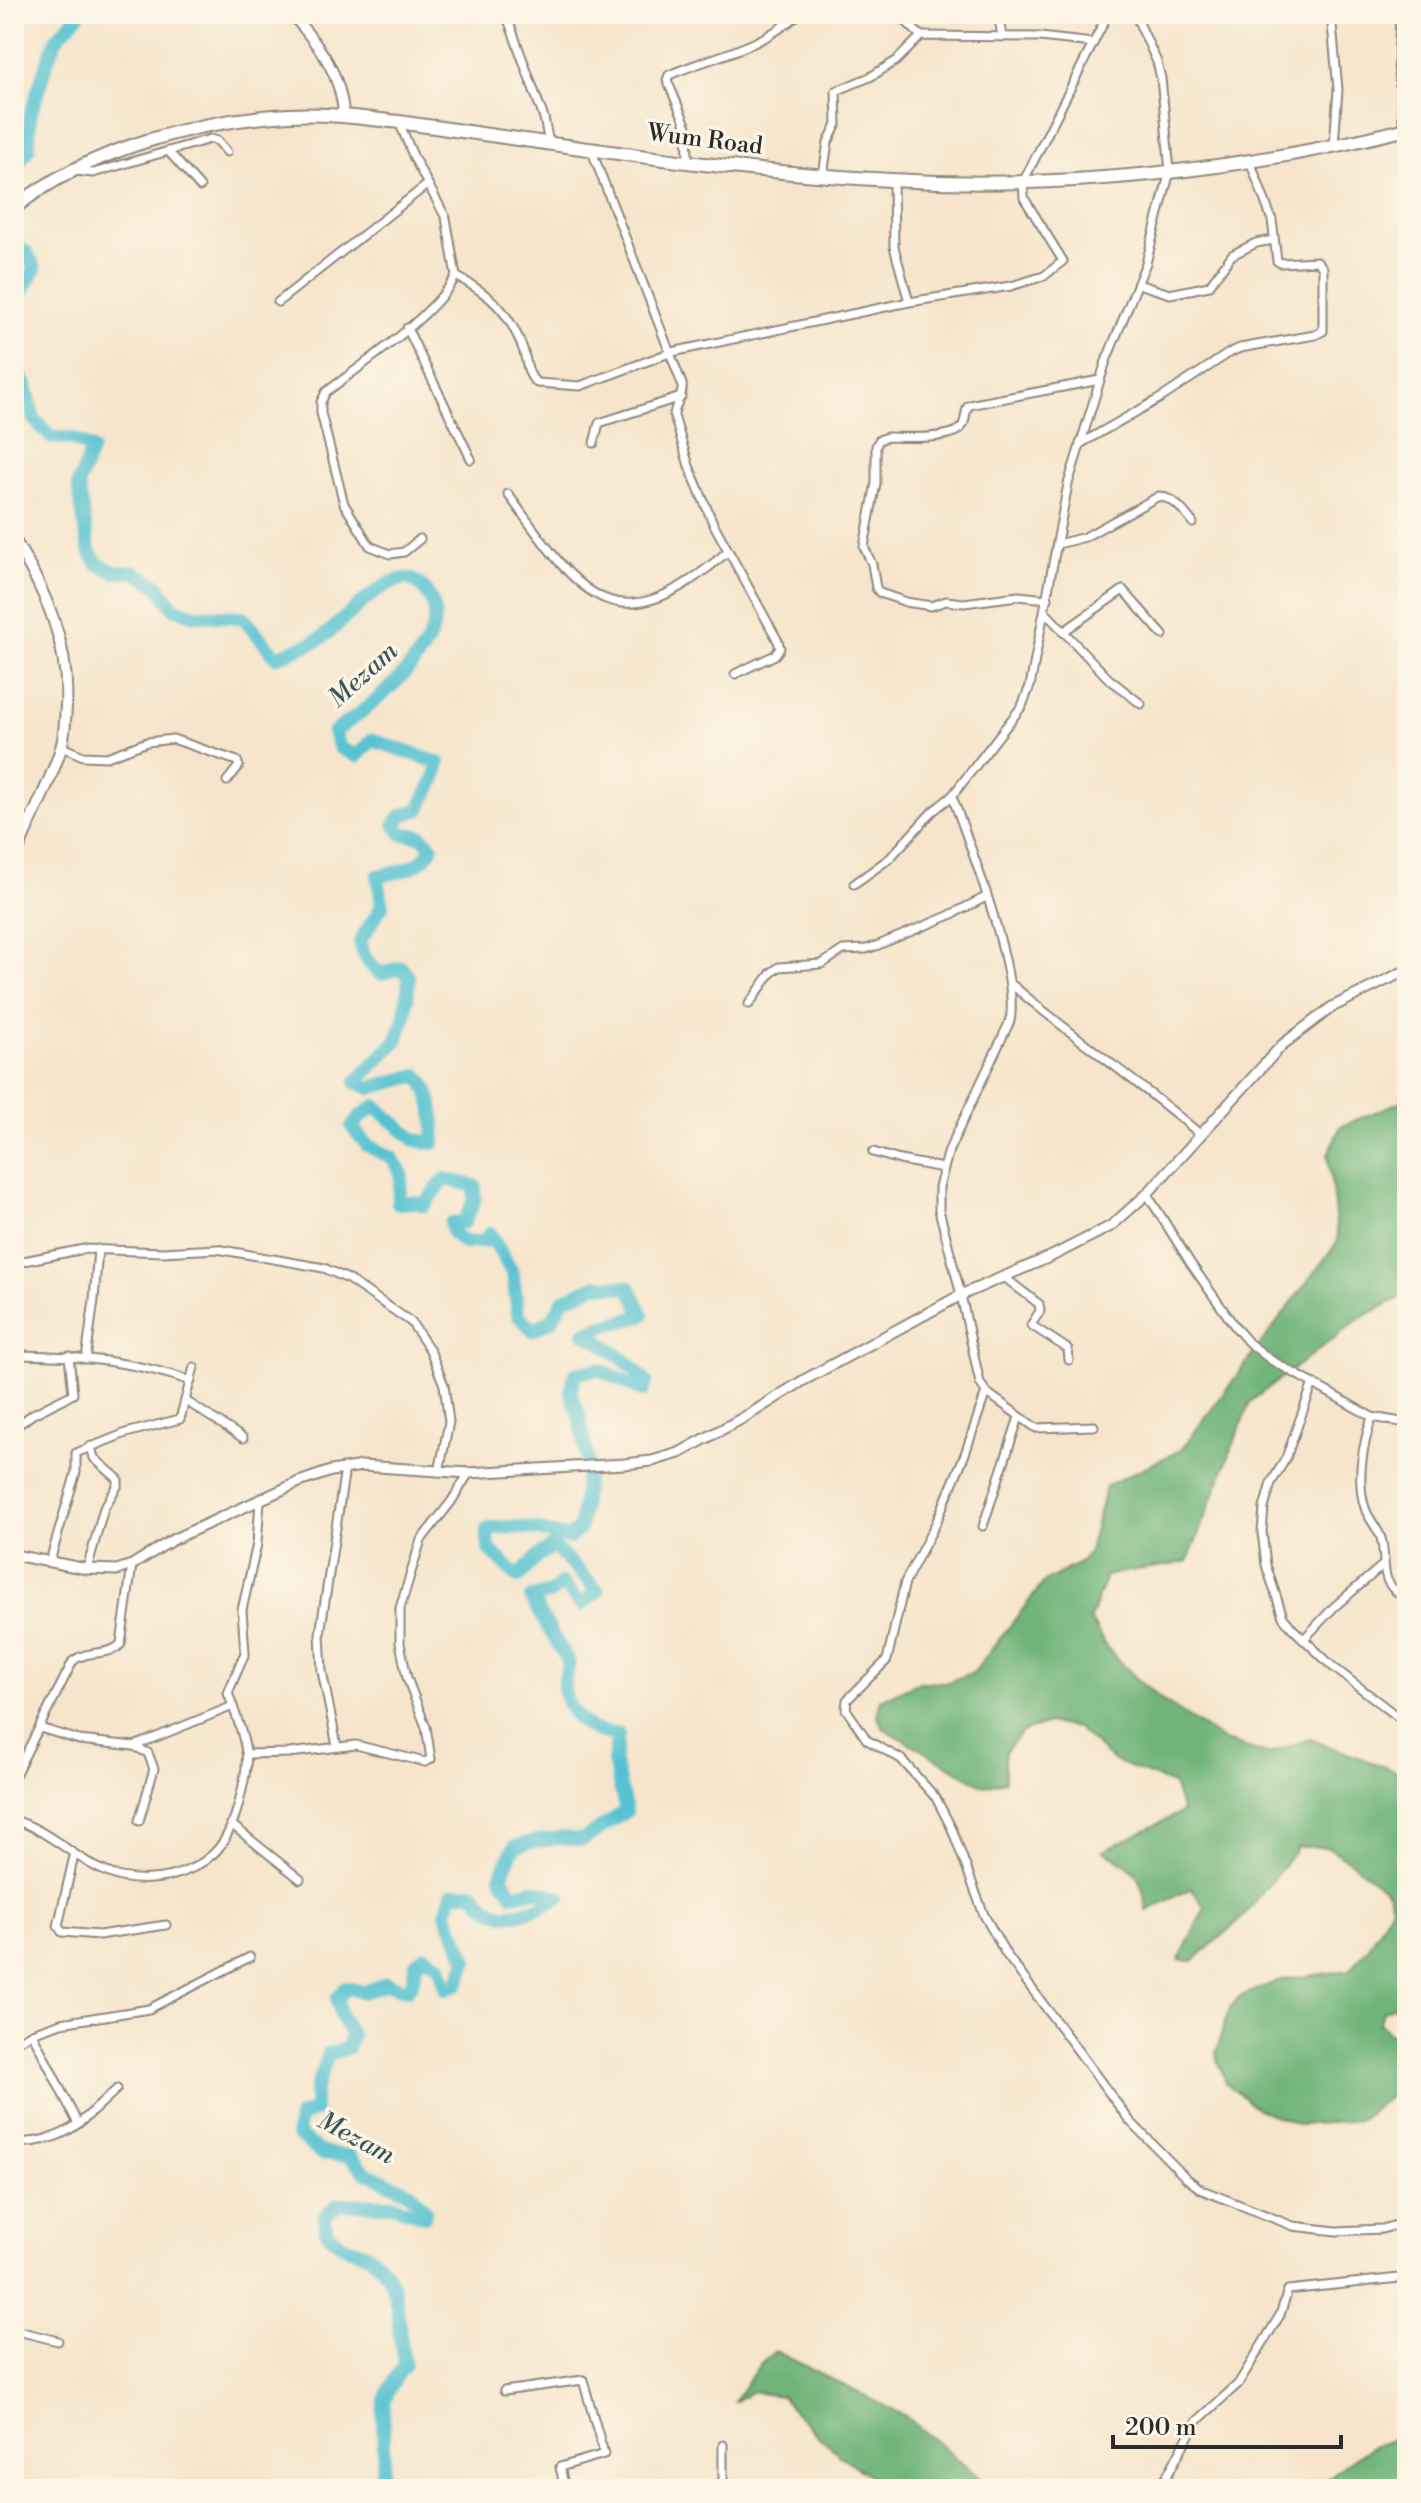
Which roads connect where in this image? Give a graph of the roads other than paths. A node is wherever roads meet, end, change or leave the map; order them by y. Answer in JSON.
{"nodes":[{"id":1,"x":292,"y":14,"type":"edge"},
{"id":2,"x":506,"y":14,"type":"edge"},
{"id":3,"x":799,"y":14,"type":"edge"},
{"id":4,"x":898,"y":14,"type":"edge"},
{"id":5,"x":998,"y":14,"type":"edge"},
{"id":6,"x":1108,"y":14,"type":"edge"},
{"id":7,"x":1135,"y":14,"type":"edge"},
{"id":8,"x":1331,"y":14,"type":"edge"},
{"id":9,"x":1400,"y":14,"type":"edge"},
{"id":10,"x":921,"y":36,"type":"junction"},
{"id":11,"x":1002,"y":36,"type":"junction"},
{"id":12,"x":1093,"y":43,"type":"junction"},
{"id":13,"x":344,"y":116,"type":"junction"},
{"id":14,"x":399,"y":122,"type":"junction"},
{"id":15,"x":1406,"y":129,"type":"edge"},
{"id":16,"x":549,"y":143,"type":"junction"},
{"id":17,"x":1334,"y":146,"type":"junction"},
{"id":18,"x":590,"y":147,"type":"junction"},
{"id":19,"x":168,"y":151,"type":"junction"},
{"id":20,"x":227,"y":152,"type":"dead end"},
{"id":21,"x":688,"y":160,"type":"junction"},
{"id":22,"x":1250,"y":161,"type":"junction"},
{"id":23,"x":76,"y":171,"type":"junction"},
{"id":24,"x":1170,"y":171,"type":"junction"},
{"id":25,"x":823,"y":175,"type":"junction"},
{"id":26,"x":893,"y":180,"type":"junction"},
{"id":27,"x":1023,"y":182,"type":"junction"},
{"id":28,"x":428,"y":184,"type":"junction"},
{"id":29,"x":200,"y":187,"type":"dead end"},
{"id":30,"x":14,"y":208,"type":"edge"},
{"id":31,"x":1274,"y":240,"type":"junction"},
{"id":32,"x":456,"y":276,"type":"junction"},
{"id":33,"x":1138,"y":284,"type":"junction"},
{"id":34,"x":278,"y":302,"type":"dead end"},
{"id":35,"x":909,"y":302,"type":"junction"},
{"id":36,"x":407,"y":328,"type":"junction"},
{"id":37,"x":672,"y":352,"type":"junction"},
{"id":38,"x":1100,"y":380,"type":"junction"},
{"id":39,"x":681,"y":397,"type":"junction"},
{"id":40,"x":594,"y":443,"type":"dead end"},
{"id":41,"x":1079,"y":445,"type":"junction"},
{"id":42,"x":471,"y":459,"type":"dead end"},
{"id":43,"x":508,"y":494,"type":"dead end"},
{"id":44,"x":1193,"y":523,"type":"dead end"},
{"id":45,"x":14,"y":539,"type":"edge"},
{"id":46,"x":420,"y":539,"type":"dead end"},
{"id":47,"x":1058,"y":544,"type":"junction"},
{"id":48,"x":728,"y":551,"type":"junction"},
{"id":49,"x":1048,"y":599,"type":"junction"},
{"id":50,"x":1045,"y":612,"type":"junction"},
{"id":51,"x":1063,"y":632,"type":"junction"},
{"id":52,"x":1163,"y":635,"type":"dead end"},
{"id":53,"x":735,"y":674,"type":"dead end"},
{"id":54,"x":1141,"y":704,"type":"dead end"},
{"id":55,"x":62,"y":747,"type":"junction"},
{"id":56,"x":227,"y":781,"type":"dead end"},
{"id":57,"x":952,"y":796,"type":"junction"},
{"id":58,"x":14,"y":862,"type":"edge"},
{"id":59,"x":854,"y":884,"type":"dead end"},
{"id":60,"x":986,"y":897,"type":"junction"},
{"id":61,"x":1407,"y":970,"type":"edge"},
{"id":62,"x":1010,"y":983,"type":"junction"},
{"id":63,"x":749,"y":1004,"type":"dead end"},
{"id":64,"x":1201,"y":1135,"type":"junction"},
{"id":65,"x":873,"y":1152,"type":"dead end"},
{"id":66,"x":943,"y":1168,"type":"junction"},
{"id":67,"x":1147,"y":1194,"type":"junction"},
{"id":68,"x":98,"y":1249,"type":"junction"},
{"id":69,"x":14,"y":1263,"type":"edge"},
{"id":70,"x":1004,"y":1277,"type":"junction"},
{"id":71,"x":961,"y":1295,"type":"junction"},
{"id":72,"x":14,"y":1355,"type":"edge"},
{"id":73,"x":69,"y":1356,"type":"junction"},
{"id":74,"x":86,"y":1359,"type":"junction"},
{"id":75,"x":1069,"y":1360,"type":"dead end"},
{"id":76,"x":194,"y":1367,"type":"dead end"},
{"id":77,"x":191,"y":1381,"type":"junction"},
{"id":78,"x":1313,"y":1383,"type":"junction"},
{"id":79,"x":986,"y":1392,"type":"junction"},
{"id":80,"x":186,"y":1401,"type":"junction"},
{"id":81,"x":1019,"y":1417,"type":"junction"},
{"id":82,"x":1372,"y":1417,"type":"junction"},
{"id":83,"x":1407,"y":1423,"type":"edge"},
{"id":84,"x":1094,"y":1426,"type":"dead end"},
{"id":85,"x":14,"y":1428,"type":"edge"},
{"id":86,"x":243,"y":1438,"type":"dead end"},
{"id":87,"x":91,"y":1446,"type":"junction"},
{"id":88,"x":345,"y":1468,"type":"junction"},
{"id":89,"x":439,"y":1472,"type":"junction"},
{"id":90,"x":469,"y":1473,"type":"junction"},
{"id":91,"x":260,"y":1501,"type":"junction"},
{"id":92,"x":983,"y":1526,"type":"dead end"},
{"id":93,"x":14,"y":1555,"type":"edge"},
{"id":94,"x":50,"y":1561,"type":"junction"},
{"id":95,"x":132,"y":1565,"type":"junction"},
{"id":96,"x":1383,"y":1565,"type":"junction"},
{"id":97,"x":87,"y":1569,"type":"junction"},
{"id":98,"x":1407,"y":1600,"type":"edge"},
{"id":99,"x":1303,"y":1640,"type":"junction"},
{"id":100,"x":233,"y":1706,"type":"junction"},
{"id":101,"x":1407,"y":1724,"type":"edge"},
{"id":102,"x":40,"y":1728,"type":"junction"},
{"id":103,"x":134,"y":1746,"type":"junction"},
{"id":104,"x":337,"y":1746,"type":"junction"},
{"id":105,"x":247,"y":1754,"type":"junction"},
{"id":106,"x":14,"y":1777,"type":"edge"},
{"id":107,"x":14,"y":1820,"type":"edge"},
{"id":108,"x":139,"y":1821,"type":"dead end"},
{"id":109,"x":231,"y":1824,"type":"junction"},
{"id":110,"x":74,"y":1856,"type":"junction"},
{"id":111,"x":300,"y":1879,"type":"dead end"},
{"id":112,"x":166,"y":1925,"type":"dead end"},
{"id":113,"x":250,"y":1957,"type":"dead end"},
{"id":114,"x":32,"y":2033,"type":"junction"},
{"id":115,"x":14,"y":2043,"type":"edge"},
{"id":116,"x":117,"y":2089,"type":"dead end"},
{"id":117,"x":78,"y":2124,"type":"junction"},
{"id":118,"x":14,"y":2143,"type":"edge"},
{"id":119,"x":1407,"y":2222,"type":"edge"},
{"id":120,"x":1407,"y":2275,"type":"edge"},
{"id":121,"x":14,"y":2330,"type":"edge"},
{"id":122,"x":58,"y":2341,"type":"dead end"},
{"id":123,"x":504,"y":2391,"type":"dead end"},
{"id":124,"x":723,"y":2445,"type":"dead end"},
{"id":125,"x":565,"y":2489,"type":"edge"},
{"id":126,"x":723,"y":2489,"type":"edge"},
{"id":127,"x":1160,"y":2489,"type":"edge"}],
"edges":[{"from":1,"to":13,"type":"street"},
{"from":2,"to":16,"type":"street"},
{"from":3,"to":21,"type":"street"},
{"from":4,"to":10,"type":"street"},
{"from":5,"to":11,"type":"street"},
{"from":6,"to":12,"type":"street"},
{"from":7,"to":24,"type":"street"},
{"from":8,"to":17,"type":"street"},
{"from":9,"to":15,"type":"street"},
{"from":10,"to":11,"type":"street"},
{"from":10,"to":25,"type":"street"},
{"from":11,"to":12,"type":"street"},
{"from":12,"to":27,"type":"street"},
{"from":13,"to":14,"type":"highway","name":"Wum Road"},
{"from":13,"to":23,"type":"highway","name":"Wum Road"},
{"from":14,"to":16,"type":"highway","name":"Wum Road"},
{"from":14,"to":28,"type":"street"},
{"from":15,"to":17,"type":"highway","name":"Wum Road"},
{"from":16,"to":18,"type":"highway","name":"Wum Road"},
{"from":17,"to":22,"type":"highway","name":"Wum Road"},
{"from":18,"to":21,"type":"highway","name":"Wum Road"},
{"from":18,"to":37,"type":"street"},
{"from":19,"to":20,"type":"street"},
{"from":19,"to":23,"type":"street"},
{"from":19,"to":29,"type":"street"},
{"from":21,"to":25,"type":"highway","name":"Wum Road"},
{"from":22,"to":24,"type":"highway","name":"Wum Road"},
{"from":22,"to":31,"type":"street"},
{"from":23,"to":30,"type":"highway","name":"Wum Road"},
{"from":24,"to":27,"type":"highway","name":"Wum Road"},
{"from":24,"to":33,"type":"street"},
{"from":25,"to":26,"type":"highway","name":"Wum Road"},
{"from":26,"to":27,"type":"highway","name":"Wum Road"},
{"from":26,"to":35,"type":"street"},
{"from":27,"to":35,"type":"street"},
{"from":28,"to":32,"type":"street"},
{"from":28,"to":34,"type":"street"},
{"from":31,"to":33,"type":"street"},
{"from":31,"to":41,"type":"street"},
{"from":32,"to":36,"type":"street"},
{"from":32,"to":37,"type":"street"},
{"from":33,"to":38,"type":"street"},
{"from":35,"to":37,"type":"street"},
{"from":36,"to":42,"type":"street"},
{"from":36,"to":46,"type":"street"},
{"from":37,"to":39,"type":"street"},
{"from":38,"to":41,"type":"street"},
{"from":38,"to":49,"type":"street"},
{"from":39,"to":40,"type":"street"},
{"from":39,"to":48,"type":"street"},
{"from":41,"to":47,"type":"street"},
{"from":43,"to":48,"type":"street"},
{"from":44,"to":47,"type":"street"},
{"from":45,"to":55,"type":"main road"},
{"from":47,"to":49,"type":"street"},
{"from":48,"to":53,"type":"street"},
{"from":49,"to":50,"type":"street"},
{"from":50,"to":51,"type":"street"},
{"from":50,"to":57,"type":"street"},
{"from":51,"to":52,"type":"street"},
{"from":51,"to":54,"type":"street"},
{"from":55,"to":56,"type":"street"},
{"from":55,"to":58,"type":"main road"},
{"from":57,"to":59,"type":"street"},
{"from":57,"to":60,"type":"street"},
{"from":60,"to":62,"type":"street"},
{"from":60,"to":63,"type":"street"},
{"from":61,"to":64,"type":"street"},
{"from":62,"to":64,"type":"street"},
{"from":62,"to":66,"type":"street"},
{"from":64,"to":67,"type":"street"},
{"from":65,"to":66,"type":"street"},
{"from":66,"to":71,"type":"street"},
{"from":67,"to":70,"type":"street"},
{"from":67,"to":78,"type":"street"},
{"from":68,"to":69,"type":"street"},
{"from":68,"to":74,"type":"street"},
{"from":68,"to":89,"type":"street"},
{"from":70,"to":71,"type":"street"},
{"from":70,"to":75,"type":"street"},
{"from":71,"to":79,"type":"street"},
{"from":71,"to":90,"type":"street"},
{"from":72,"to":73,"type":"street"},
{"from":73,"to":74,"type":"street"},
{"from":73,"to":85,"type":"street"},
{"from":74,"to":77,"type":"street"},
{"from":76,"to":77,"type":"street"},
{"from":77,"to":80,"type":"street"},
{"from":78,"to":82,"type":"street"},
{"from":78,"to":99,"type":"street"},
{"from":79,"to":81,"type":"street"},
{"from":79,"to":119,"type":"street"},
{"from":80,"to":86,"type":"street"},
{"from":80,"to":87,"type":"street"},
{"from":81,"to":84,"type":"street"},
{"from":81,"to":92,"type":"street"},
{"from":82,"to":83,"type":"street"},
{"from":82,"to":96,"type":"street"},
{"from":87,"to":94,"type":"street"},
{"from":87,"to":97,"type":"street"},
{"from":88,"to":89,"type":"street"},
{"from":88,"to":91,"type":"street"},
{"from":88,"to":104,"type":"street"},
{"from":89,"to":90,"type":"street"},
{"from":90,"to":104,"type":"street"},
{"from":91,"to":95,"type":"street"},
{"from":91,"to":100,"type":"street"},
{"from":93,"to":94,"type":"street"},
{"from":94,"to":97,"type":"street"},
{"from":95,"to":97,"type":"street"},
{"from":95,"to":102,"type":"street"},
{"from":96,"to":98,"type":"street"},
{"from":96,"to":99,"type":"street"},
{"from":99,"to":101,"type":"street"},
{"from":100,"to":103,"type":"street"},
{"from":100,"to":105,"type":"street"},
{"from":102,"to":103,"type":"street"},
{"from":102,"to":106,"type":"street"},
{"from":103,"to":108,"type":"street"},
{"from":104,"to":105,"type":"street"},
{"from":105,"to":109,"type":"street"},
{"from":107,"to":110,"type":"street"},
{"from":109,"to":110,"type":"street"},
{"from":109,"to":111,"type":"street"},
{"from":110,"to":112,"type":"street"},
{"from":113,"to":114,"type":"street"},
{"from":114,"to":115,"type":"street"},
{"from":114,"to":117,"type":"street"},
{"from":116,"to":117,"type":"street"},
{"from":117,"to":118,"type":"street"},
{"from":120,"to":127,"type":"street"},
{"from":121,"to":122,"type":"street"},
{"from":123,"to":125,"type":"street"},
{"from":124,"to":126,"type":"street"}]}
